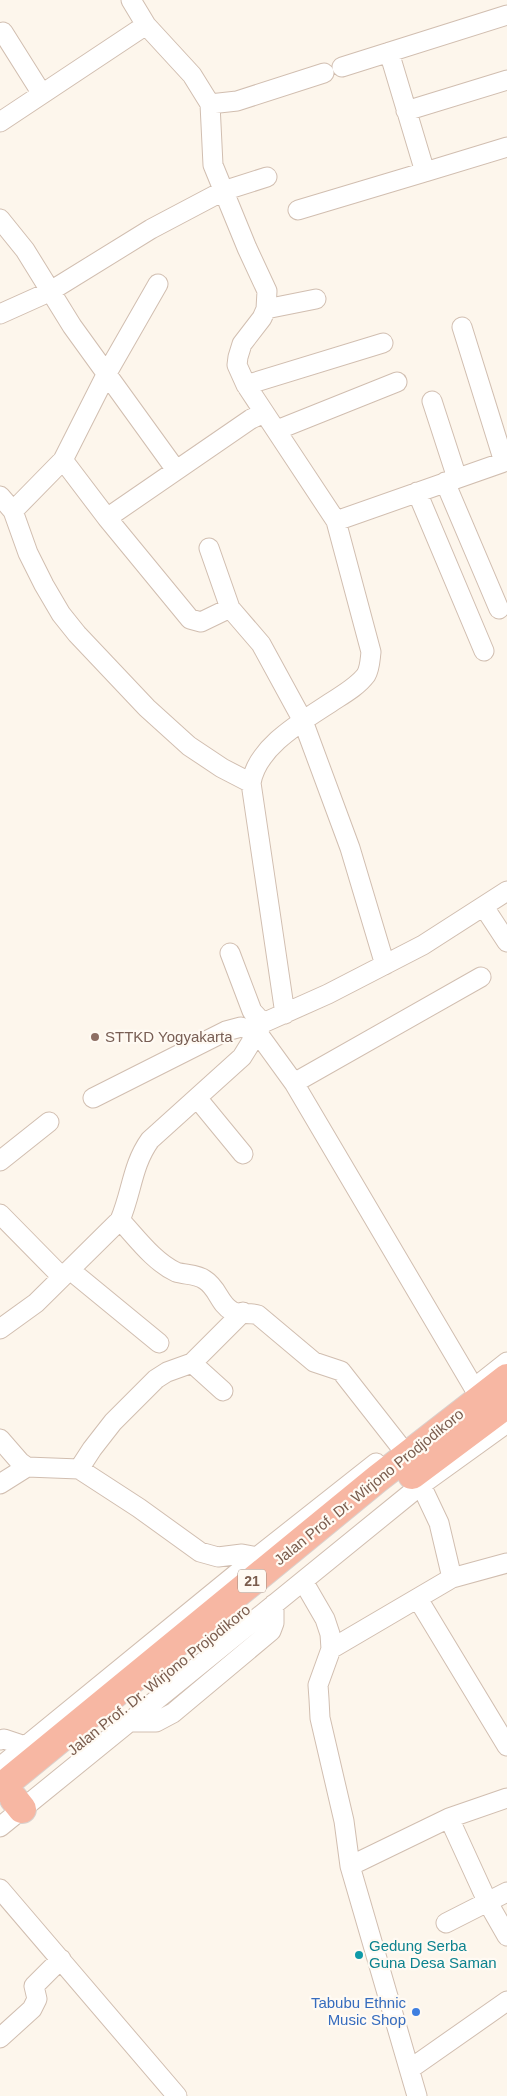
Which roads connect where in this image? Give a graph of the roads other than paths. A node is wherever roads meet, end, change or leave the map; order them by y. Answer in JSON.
{"nodes":[{"id":1,"x":132,"y":0,"type":"edge"},
{"id":2,"x":507,"y":15,"type":"edge"},
{"id":3,"x":146,"y":25,"type":"junction"},
{"id":4,"x":3,"y":32,"type":"dead end"},
{"id":5,"x":389,"y":52,"type":"junction"},
{"id":6,"x":342,"y":67,"type":"dead end"},
{"id":7,"x":324,"y":73,"type":"dead end"},
{"id":8,"x":507,"y":80,"type":"edge"},
{"id":9,"x":42,"y":94,"type":"junction"},
{"id":10,"x":222,"y":103,"type":"junction"},
{"id":11,"x":406,"y":110,"type":"junction"},
{"id":12,"x":0,"y":122,"type":"edge"},
{"id":13,"x":507,"y":147,"type":"edge"},
{"id":14,"x":425,"y":172,"type":"junction"},
{"id":15,"x":267,"y":177,"type":"dead end"},
{"id":16,"x":223,"y":191,"type":"junction"},
{"id":17,"x":298,"y":210,"type":"dead end"},
{"id":18,"x":0,"y":219,"type":"edge"},
{"id":19,"x":158,"y":284,"type":"dead end"},
{"id":20,"x":50,"y":292,"type":"junction"},
{"id":21,"x":316,"y":299,"type":"dead end"},
{"id":22,"x":266,"y":309,"type":"junction"},
{"id":23,"x":0,"y":314,"type":"edge"},
{"id":24,"x":462,"y":327,"type":"dead end"},
{"id":25,"x":384,"y":343,"type":"dead end"},
{"id":26,"x":107,"y":373,"type":"junction"},
{"id":27,"x":397,"y":382,"type":"dead end"},
{"id":28,"x":246,"y":385,"type":"junction"},
{"id":29,"x":432,"y":401,"type":"dead end"},
{"id":30,"x":264,"y":413,"type":"junction"},
{"id":31,"x":277,"y":430,"type":"junction"},
{"id":32,"x":63,"y":460,"type":"junction"},
{"id":33,"x":506,"y":461,"type":"edge"},
{"id":34,"x":176,"y":470,"type":"junction"},
{"id":35,"x":451,"y":480,"type":"junction"},
{"id":36,"x":417,"y":492,"type":"junction"},
{"id":37,"x":0,"y":496,"type":"edge"},
{"id":38,"x":13,"y":511,"type":"junction"},
{"id":39,"x":107,"y":518,"type":"junction"},
{"id":40,"x":336,"y":521,"type":"junction"},
{"id":41,"x":208,"y":548,"type":"dead end"},
{"id":42,"x":230,"y":608,"type":"junction"},
{"id":43,"x":499,"y":608,"type":"dead end"},
{"id":44,"x":484,"y":651,"type":"dead end"},
{"id":45,"x":304,"y":720,"type":"junction"},
{"id":46,"x":251,"y":783,"type":"junction"},
{"id":47,"x":507,"y":891,"type":"edge"},
{"id":48,"x":484,"y":907,"type":"junction"},
{"id":49,"x":507,"y":942,"type":"edge"},
{"id":50,"x":230,"y":953,"type":"dead end"},
{"id":51,"x":385,"y":965,"type":"junction"},
{"id":52,"x":481,"y":977,"type":"dead end"},
{"id":53,"x":285,"y":1014,"type":"junction"},
{"id":54,"x":260,"y":1027,"type":"junction"},
{"id":55,"x":294,"y":1083,"type":"junction"},
{"id":56,"x":93,"y":1098,"type":"dead end"},
{"id":57,"x":197,"y":1098,"type":"junction"},
{"id":58,"x":50,"y":1122,"type":"dead end"},
{"id":59,"x":243,"y":1154,"type":"dead end"},
{"id":60,"x":0,"y":1161,"type":"edge"},
{"id":61,"x":0,"y":1214,"type":"edge"},
{"id":62,"x":120,"y":1220,"type":"junction"},
{"id":63,"x":66,"y":1273,"type":"junction"},
{"id":64,"x":243,"y":1312,"type":"junction"},
{"id":65,"x":0,"y":1329,"type":"edge"},
{"id":66,"x":159,"y":1343,"type":"dead end"},
{"id":67,"x":507,"y":1362,"type":"edge"},
{"id":68,"x":192,"y":1363,"type":"junction"},
{"id":69,"x":507,"y":1378,"type":"edge"},
{"id":70,"x":474,"y":1388,"type":"junction"},
{"id":71,"x":223,"y":1391,"type":"dead end"},
{"id":72,"x":505,"y":1424,"type":"edge"},
{"id":73,"x":0,"y":1439,"type":"edge"},
{"id":74,"x":399,"y":1445,"type":"junction"},
{"id":75,"x":26,"y":1467,"type":"junction"},
{"id":76,"x":79,"y":1469,"type":"junction"},
{"id":77,"x":0,"y":1484,"type":"edge"},
{"id":78,"x":421,"y":1485,"type":"junction"},
{"id":79,"x":257,"y":1557,"type":"junction"},
{"id":80,"x":507,"y":1563,"type":"edge"},
{"id":81,"x":452,"y":1578,"type":"junction"},
{"id":82,"x":303,"y":1581,"type":"junction"},
{"id":83,"x":418,"y":1599,"type":"junction"},
{"id":84,"x":331,"y":1649,"type":"junction"},
{"id":85,"x":0,"y":1740,"type":"edge"},
{"id":86,"x":26,"y":1746,"type":"junction"},
{"id":87,"x":507,"y":1746,"type":"edge"},
{"id":88,"x":5,"y":1792,"type":"edge"},
{"id":89,"x":507,"y":1798,"type":"edge"},
{"id":90,"x":449,"y":1818,"type":"junction"},
{"id":91,"x":0,"y":1827,"type":"edge"},
{"id":92,"x":350,"y":1866,"type":"junction"},
{"id":93,"x":0,"y":1889,"type":"edge"},
{"id":94,"x":507,"y":1892,"type":"edge"},
{"id":95,"x":488,"y":1901,"type":"junction"},
{"id":96,"x":446,"y":1923,"type":"dead end"},
{"id":97,"x":507,"y":1936,"type":"edge"},
{"id":98,"x":61,"y":1960,"type":"junction"},
{"id":99,"x":507,"y":2001,"type":"edge"},
{"id":100,"x":0,"y":2038,"type":"edge"},
{"id":101,"x":410,"y":2069,"type":"junction"},
{"id":102,"x":177,"y":2096,"type":"edge"},
{"id":103,"x":417,"y":2096,"type":"edge"}],
"edges":[{"from":1,"to":3,"type":"street"},
{"from":2,"to":5,"type":"street"},
{"from":3,"to":9,"type":"street"},
{"from":3,"to":10,"type":"street"},
{"from":4,"to":9,"type":"street"},
{"from":5,"to":6,"type":"street"},
{"from":5,"to":11,"type":"street"},
{"from":7,"to":10,"type":"street"},
{"from":8,"to":11,"type":"street"},
{"from":9,"to":12,"type":"street"},
{"from":10,"to":16,"type":"street"},
{"from":11,"to":14,"type":"street"},
{"from":13,"to":14,"type":"street"},
{"from":14,"to":17,"type":"street"},
{"from":15,"to":16,"type":"street"},
{"from":16,"to":20,"type":"street"},
{"from":16,"to":22,"type":"street"},
{"from":18,"to":20,"type":"street"},
{"from":19,"to":26,"type":"street"},
{"from":20,"to":23,"type":"street"},
{"from":20,"to":26,"type":"street"},
{"from":21,"to":22,"type":"street"},
{"from":22,"to":28,"type":"street"},
{"from":24,"to":33,"type":"street"},
{"from":25,"to":28,"type":"street"},
{"from":26,"to":32,"type":"street"},
{"from":26,"to":34,"type":"street"},
{"from":27,"to":31,"type":"street"},
{"from":28,"to":30,"type":"street"},
{"from":29,"to":35,"type":"street"},
{"from":30,"to":31,"type":"street"},
{"from":30,"to":34,"type":"street"},
{"from":31,"to":40,"type":"street"},
{"from":32,"to":38,"type":"street"},
{"from":32,"to":39,"type":"street"},
{"from":33,"to":35,"type":"street"},
{"from":34,"to":39,"type":"street"},
{"from":35,"to":36,"type":"street"},
{"from":35,"to":43,"type":"street"},
{"from":36,"to":40,"type":"street"},
{"from":36,"to":44,"type":"street"},
{"from":37,"to":38,"type":"street"},
{"from":38,"to":46,"type":"street"},
{"from":39,"to":42,"type":"street"},
{"from":40,"to":45,"type":"street"},
{"from":41,"to":42,"type":"street"},
{"from":42,"to":45,"type":"street"},
{"from":45,"to":46,"type":"street"},
{"from":45,"to":51,"type":"street"},
{"from":46,"to":53,"type":"street"},
{"from":47,"to":48,"type":"street"},
{"from":48,"to":49,"type":"street"},
{"from":48,"to":51,"type":"street"},
{"from":50,"to":54,"type":"street"},
{"from":51,"to":53,"type":"street"},
{"from":52,"to":55,"type":"street"},
{"from":53,"to":54,"type":"street"},
{"from":54,"to":55,"type":"street"},
{"from":54,"to":56,"type":"street"},
{"from":54,"to":57,"type":"street"},
{"from":55,"to":70,"type":"street"},
{"from":57,"to":59,"type":"street"},
{"from":57,"to":62,"type":"street"},
{"from":58,"to":60,"type":"street"},
{"from":61,"to":63,"type":"street"},
{"from":62,"to":63,"type":"street"},
{"from":62,"to":64,"type":"street"},
{"from":63,"to":65,"type":"street"},
{"from":63,"to":66,"type":"street"},
{"from":64,"to":68,"type":"street"},
{"from":64,"to":74,"type":"street"},
{"from":67,"to":70,"type":"street"},
{"from":68,"to":71,"type":"street"},
{"from":68,"to":76,"type":"street"},
{"from":69,"to":88,"type":"highway","name":"Jalan Prof. Dr. Wirjono Prodjodikoro","number":"21"},
{"from":70,"to":74,"type":"street"},
{"from":72,"to":78,"type":"street"},
{"from":72,"to":88,"type":"highway","name":"Jalan Prof. Dr. Wirjono Projodikoro","number":"21"},
{"from":73,"to":75,"type":"street"},
{"from":74,"to":79,"type":"street"},
{"from":75,"to":76,"type":"street"},
{"from":75,"to":77,"type":"street"},
{"from":76,"to":79,"type":"street"},
{"from":78,"to":81,"type":"street"},
{"from":78,"to":82,"type":"street"},
{"from":79,"to":86,"type":"street"},
{"from":80,"to":81,"type":"street"},
{"from":81,"to":83,"type":"street"},
{"from":82,"to":84,"type":"street"},
{"from":82,"to":88,"type":"street"},
{"from":83,"to":84,"type":"street"},
{"from":83,"to":87,"type":"street"},
{"from":84,"to":92,"type":"street"},
{"from":85,"to":86,"type":"street"},
{"from":86,"to":88,"type":"street"},
{"from":88,"to":91,"type":"street"},
{"from":89,"to":90,"type":"street"},
{"from":90,"to":92,"type":"street"},
{"from":90,"to":95,"type":"street"},
{"from":92,"to":101,"type":"street"},
{"from":93,"to":98,"type":"street"},
{"from":94,"to":95,"type":"street"},
{"from":95,"to":96,"type":"street"},
{"from":95,"to":97,"type":"street"},
{"from":98,"to":100,"type":"street"},
{"from":98,"to":102,"type":"street"},
{"from":99,"to":101,"type":"street"},
{"from":101,"to":103,"type":"street"}]}
